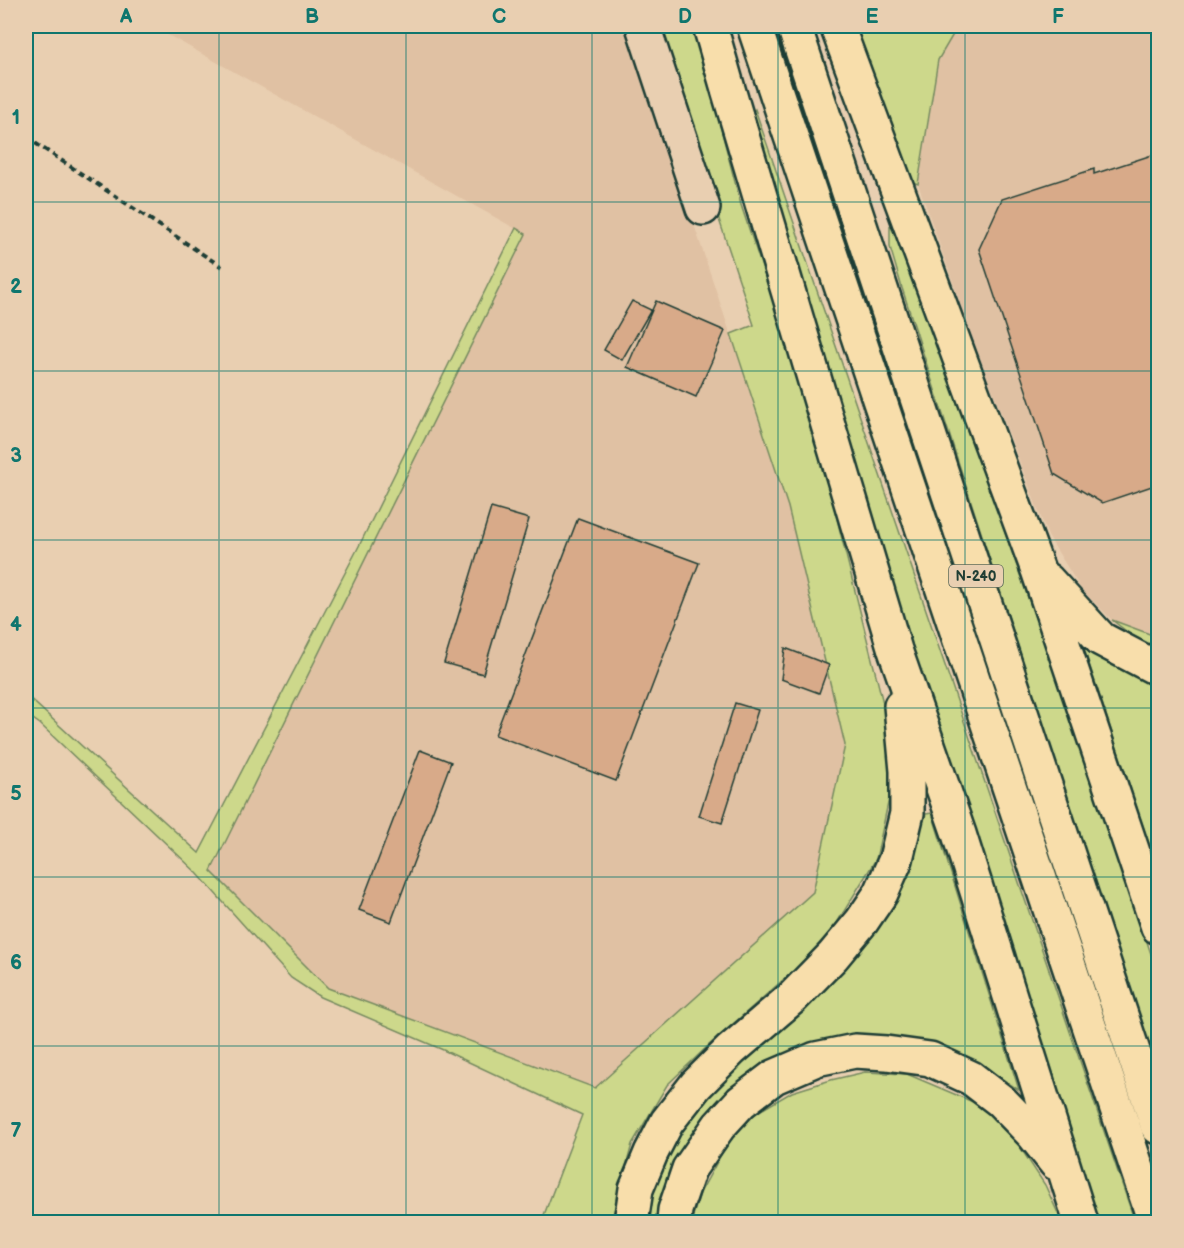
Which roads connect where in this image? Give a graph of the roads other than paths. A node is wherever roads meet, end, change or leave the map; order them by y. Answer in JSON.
{"nodes":[{"id":1,"x":643,"y":26,"type":"edge"},
{"id":2,"x":710,"y":26,"type":"edge"},
{"id":3,"x":754,"y":26,"type":"edge"},
{"id":4,"x":794,"y":26,"type":"edge"},
{"id":5,"x":837,"y":26,"type":"edge"},
{"id":6,"x":703,"y":208,"type":"dead end"},
{"id":7,"x":1038,"y":570,"type":"junction"},
{"id":8,"x":895,"y":650,"type":"junction"},
{"id":9,"x":1158,"y":669,"type":"edge"},
{"id":10,"x":1158,"y":927,"type":"edge"},
{"id":11,"x":1158,"y":1127,"type":"edge"},
{"id":12,"x":1066,"y":1177,"type":"junction"},
{"id":13,"x":631,"y":1222,"type":"edge"},
{"id":14,"x":674,"y":1222,"type":"edge"},
{"id":15,"x":1081,"y":1222,"type":"edge"},
{"id":16,"x":1155,"y":1222,"type":"edge"}],
"edges":[{"from":1,"to":6,"type":"street"},
{"from":2,"to":8,"type":"highway"},
{"from":3,"to":16,"type":"highway","number":"N-240"},
{"from":4,"to":11,"type":"highway","number":"N-240"},
{"from":5,"to":7,"type":"highway"},
{"from":7,"to":9,"type":"highway"},
{"from":7,"to":10,"type":"highway"},
{"from":8,"to":12,"type":"highway"},
{"from":8,"to":13,"type":"highway"},
{"from":12,"to":14,"type":"highway"},
{"from":12,"to":15,"type":"highway"}]}
